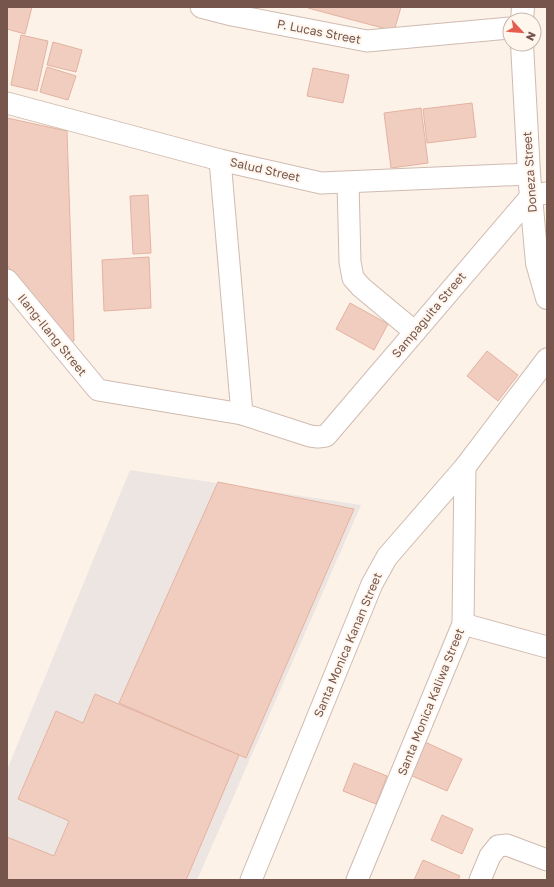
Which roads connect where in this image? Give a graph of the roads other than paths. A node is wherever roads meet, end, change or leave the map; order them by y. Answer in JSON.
{"nodes":[{"id":1,"x":201,"y":7,"type":"edge"},
{"id":2,"x":502,"y":29,"type":"edge"},
{"id":3,"x":523,"y":52,"type":"edge"},
{"id":4,"x":7,"y":104,"type":"edge"},
{"id":5,"x":220,"y":160,"type":"junction"},
{"id":6,"x":348,"y":182,"type":"junction"},
{"id":7,"x":536,"y":187,"type":"edge"},
{"id":8,"x":7,"y":280,"type":"edge"},
{"id":9,"x":547,"y":298,"type":"edge"},
{"id":10,"x":415,"y":332,"type":"junction"},
{"id":11,"x":547,"y":359,"type":"edge"},
{"id":12,"x":242,"y":414,"type":"junction"},
{"id":13,"x":465,"y":467,"type":"junction"},
{"id":14,"x":463,"y":624,"type":"junction"},
{"id":15,"x":547,"y":647,"type":"edge"},
{"id":16,"x":547,"y":860,"type":"edge"},
{"id":17,"x":251,"y":880,"type":"edge"},
{"id":18,"x":357,"y":880,"type":"edge"},
{"id":19,"x":480,"y":880,"type":"edge"}],
"edges":[{"from":1,"to":2,"type":"street","name":"P. Lucas Street"},
{"from":3,"to":7,"type":"street","name":"Doneza Street"},
{"from":4,"to":5,"type":"street","name":"Salud Street"},
{"from":5,"to":6,"type":"street","name":"Salud Street"},
{"from":5,"to":12,"type":"street"},
{"from":6,"to":7,"type":"street","name":"Salud Street"},
{"from":6,"to":10,"type":"street"},
{"from":7,"to":9,"type":"street","name":"Doneza Street"},
{"from":7,"to":10,"type":"street","name":"Sampaguita Street"},
{"from":8,"to":12,"type":"street","name":"Ilang-Ilang Street"},
{"from":10,"to":12,"type":"street","name":"Sampaguita Street"},
{"from":11,"to":13,"type":"street","name":"Santa Monica Kanan Street"},
{"from":13,"to":14,"type":"street","name":"Santa Monica Kaliwa Street"},
{"from":13,"to":17,"type":"street","name":"Santa Monica Kanan Street"},
{"from":14,"to":15,"type":"street"},
{"from":14,"to":18,"type":"street","name":"Santa Monica Kaliwa Street"},
{"from":16,"to":19,"type":"street"}]}
